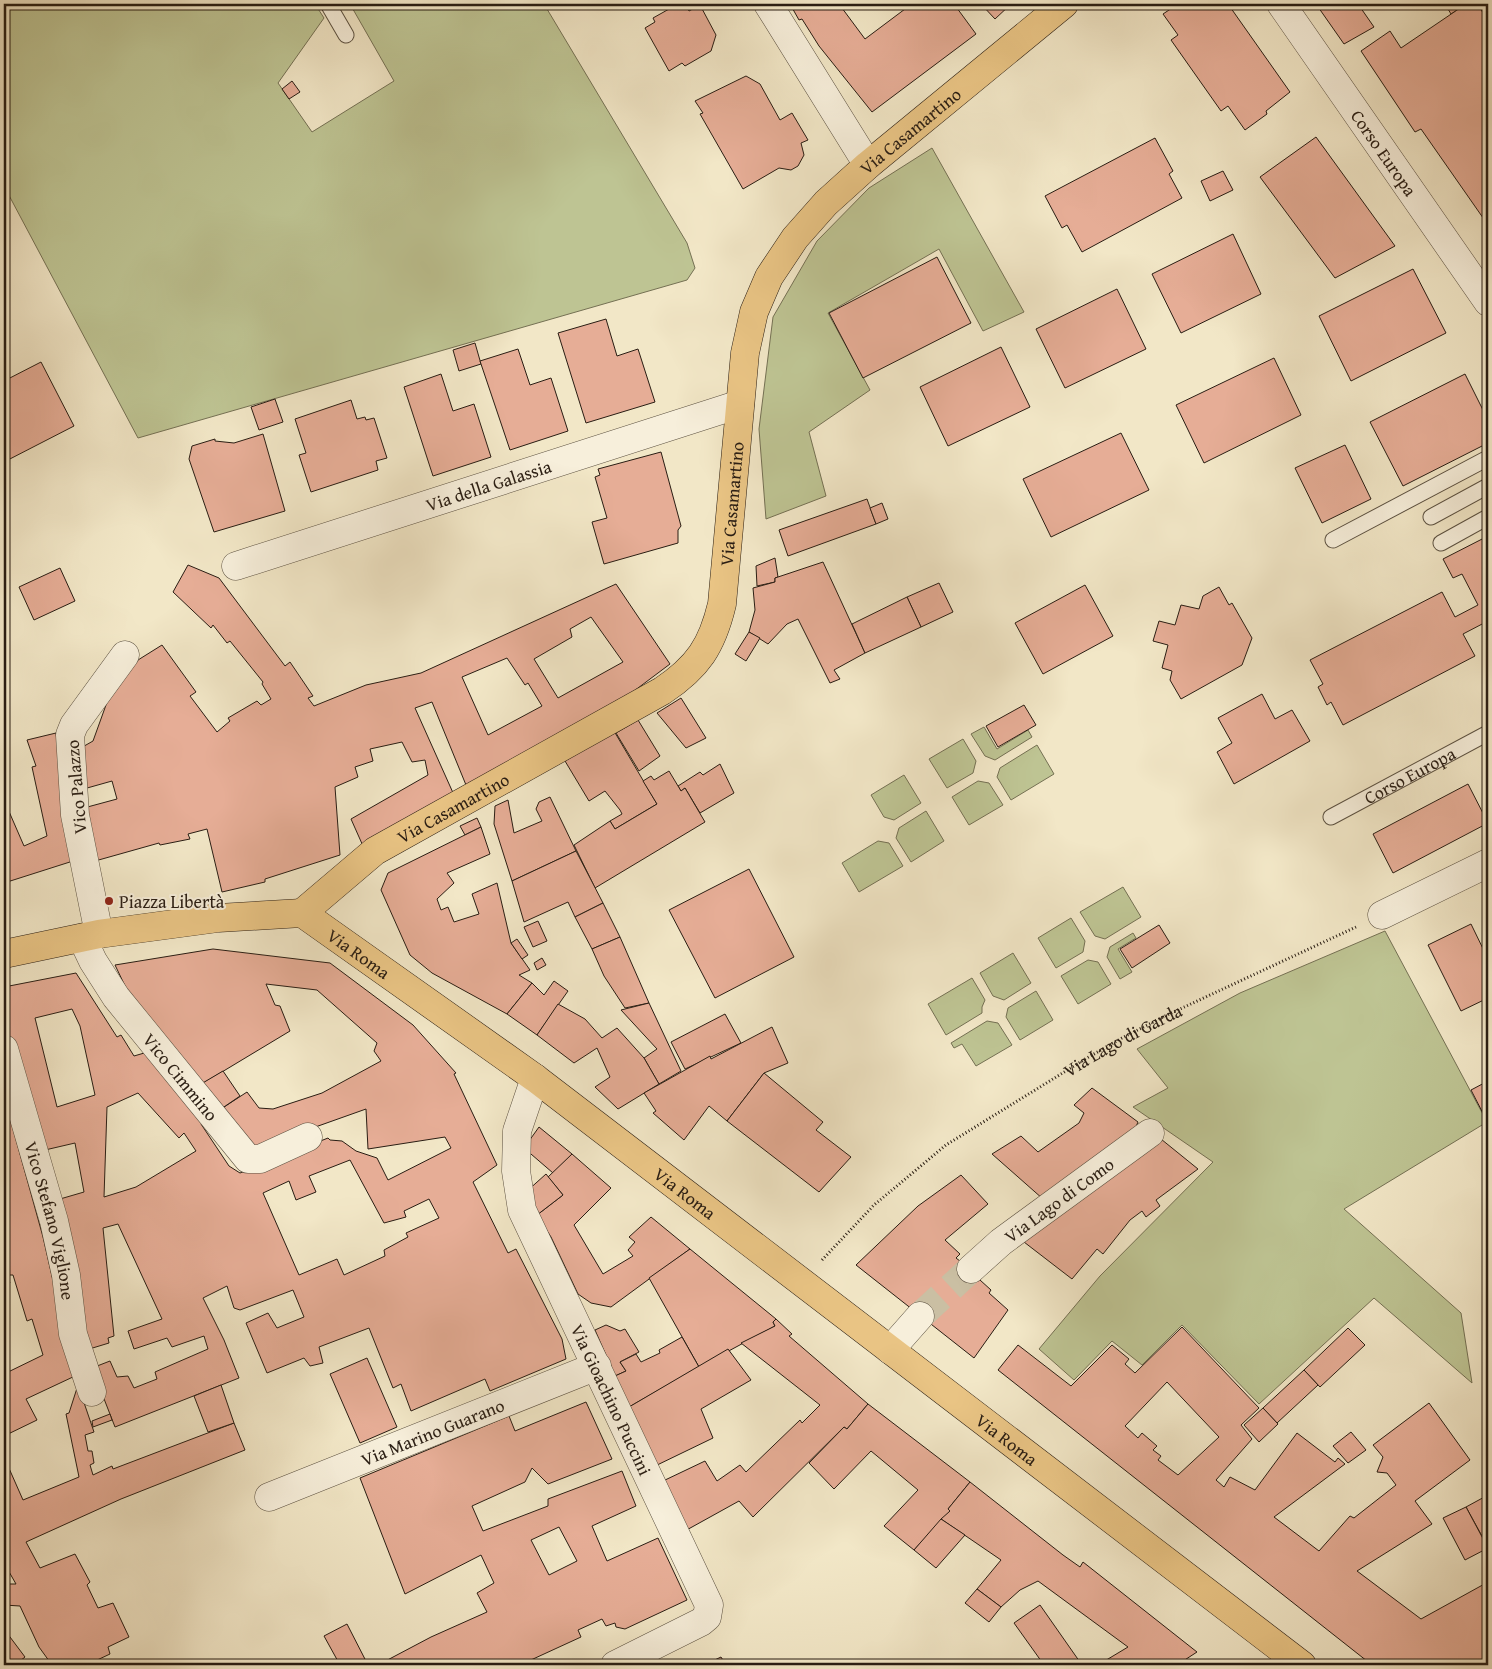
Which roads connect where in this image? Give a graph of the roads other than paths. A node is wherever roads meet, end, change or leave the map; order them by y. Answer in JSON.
{"nodes":[{"id":1,"x":328,"y":4,"type":"edge"},
{"id":2,"x":768,"y":4,"type":"edge"},
{"id":3,"x":1064,"y":4,"type":"edge"},
{"id":4,"x":1281,"y":4,"type":"edge"},
{"id":5,"x":346,"y":36,"type":"dead end"},
{"id":6,"x":868,"y":165,"type":"junction"},
{"id":7,"x":1488,"y":302,"type":"edge"},
{"id":8,"x":740,"y":404,"type":"junction"},
{"id":9,"x":1488,"y":458,"type":"edge"},
{"id":10,"x":1488,"y":486,"type":"edge"},
{"id":11,"x":1431,"y":517,"type":"dead end"},
{"id":12,"x":1488,"y":517,"type":"edge"},
{"id":13,"x":1333,"y":540,"type":"dead end"},
{"id":14,"x":1441,"y":543,"type":"dead end"},
{"id":15,"x":236,"y":566,"type":"dead end"},
{"id":16,"x":125,"y":655,"type":"dead end"},
{"id":17,"x":1488,"y":733,"type":"edge"},
{"id":18,"x":1331,"y":817,"type":"dead end"},
{"id":19,"x":1488,"y":863,"type":"edge"},
{"id":20,"x":302,"y":912,"type":"junction"},
{"id":21,"x":1382,"y":915,"type":"road end"},
{"id":22,"x":91,"y":936,"type":"junction"},
{"id":23,"x":4,"y":954,"type":"edge"},
{"id":24,"x":4,"y":1049,"type":"edge"},
{"id":25,"x":535,"y":1078,"type":"junction"},
{"id":26,"x":1150,"y":1133,"type":"dead end"},
{"id":27,"x":308,"y":1138,"type":"dead end"},
{"id":28,"x":970,"y":1269,"type":"tunnel mouth"},
{"id":29,"x":920,"y":1316,"type":"tunnel mouth"},
{"id":30,"x":890,"y":1350,"type":"junction"},
{"id":31,"x":597,"y":1366,"type":"junction"},
{"id":32,"x":92,"y":1392,"type":"dead end"},
{"id":33,"x":268,"y":1497,"type":"dead end"},
{"id":34,"x":615,"y":1665,"type":"edge"},
{"id":35,"x":1302,"y":1665,"type":"edge"}],
"edges":[{"from":1,"to":5,"type":"lane"},
{"from":2,"to":6,"type":"street"},
{"from":3,"to":6,"type":"main road","name":"Via Casamartino"},
{"from":4,"to":7,"type":"street","name":"Corso Europa"},
{"from":6,"to":8,"type":"main road","name":"Via Casamartino"},
{"from":8,"to":15,"type":"street","name":"Via della Galassia"},
{"from":8,"to":20,"type":"main road","name":"Via Casamartino"},
{"from":9,"to":13,"type":"lane"},
{"from":10,"to":11,"type":"lane"},
{"from":12,"to":14,"type":"lane"},
{"from":16,"to":22,"type":"street","name":"Vico Palazzo"},
{"from":17,"to":18,"type":"lane","name":"Corso Europa"},
{"from":19,"to":21,"type":"street"},
{"from":20,"to":22,"type":"main road"},
{"from":20,"to":25,"type":"main road","name":"Via Roma"},
{"from":22,"to":23,"type":"main road"},
{"from":22,"to":27,"type":"street","name":"Vico Cimmino"},
{"from":24,"to":32,"type":"street","name":"Vico Stefano Viglione"},
{"from":25,"to":30,"type":"main road","name":"Via Roma"},
{"from":25,"to":31,"type":"street","name":"Via Gioachino Puccini"},
{"from":26,"to":28,"type":"street","name":"Via Lago di Como"},
{"from":29,"to":30,"type":"street"},
{"from":30,"to":35,"type":"main road","name":"Via Roma"},
{"from":31,"to":33,"type":"street","name":"Via Marino Guarano"},
{"from":31,"to":34,"type":"street","name":"Via Gioachino Puccini"}]}
